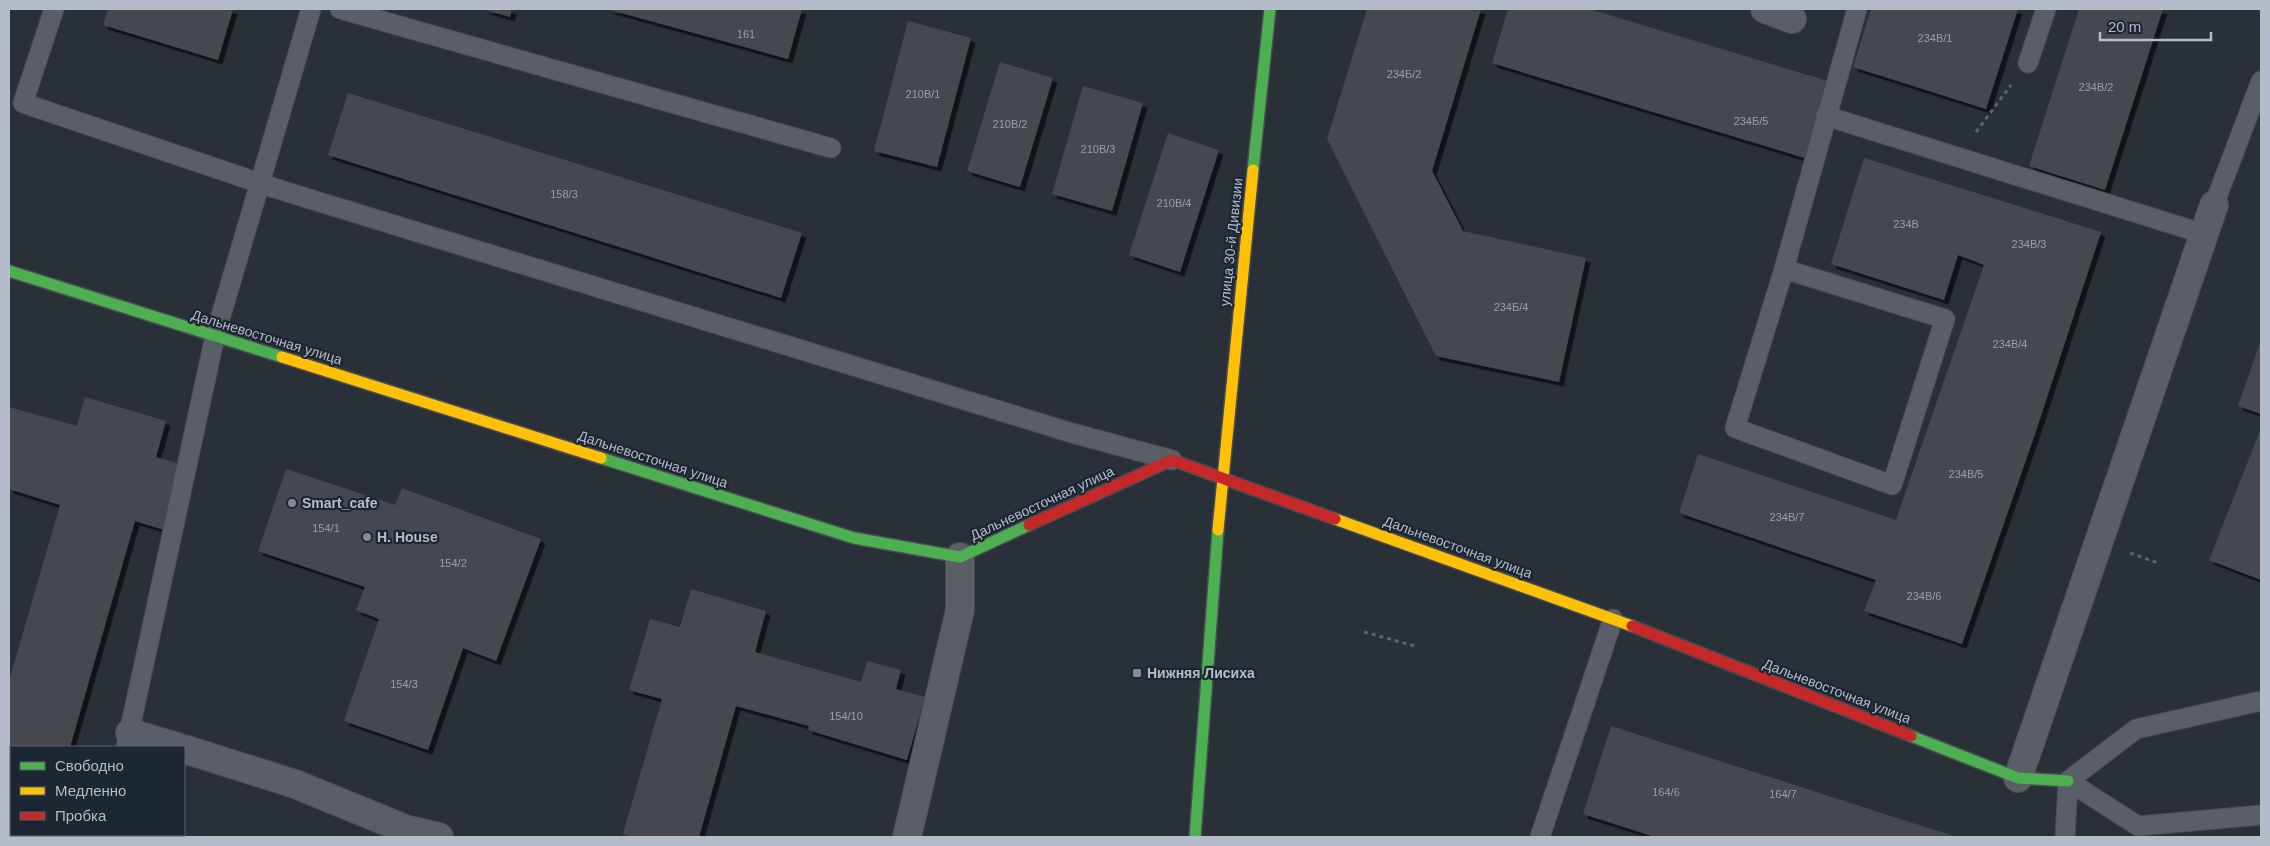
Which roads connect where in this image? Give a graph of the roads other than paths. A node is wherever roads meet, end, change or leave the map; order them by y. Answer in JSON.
{"nodes":[{"id":1,"x":54,"y":9,"type":"edge"},
{"id":2,"x":311,"y":9,"type":"edge"},
{"id":3,"x":340,"y":9,"type":"edge"},
{"id":4,"x":1270,"y":9,"type":"edge"},
{"id":5,"x":1765,"y":9,"type":"edge"},
{"id":6,"x":1857,"y":9,"type":"edge"},
{"id":7,"x":2046,"y":9,"type":"edge"},
{"id":8,"x":1792,"y":19,"type":"dead end"},
{"id":9,"x":2028,"y":63,"type":"road end"},
{"id":10,"x":2261,"y":81,"type":"edge"},
{"id":11,"x":1826,"y":116,"type":"junction"},
{"id":12,"x":831,"y":148,"type":"dead end"},
{"id":13,"x":261,"y":184,"type":"junction"},
{"id":14,"x":2214,"y":205,"type":"joint"},
{"id":15,"x":2204,"y":234,"type":"junction"},
{"id":16,"x":1784,"y":269,"type":"junction"},
{"id":17,"x":9,"y":271,"type":"edge"},
{"id":18,"x":215,"y":336,"type":"junction"},
{"id":19,"x":1172,"y":460,"type":"junction"},
{"id":20,"x":1222,"y":478,"type":"junction"},
{"id":21,"x":960,"y":557,"type":"junction"},
{"id":22,"x":1613,"y":619,"type":"junction"},
{"id":23,"x":2261,"y":701,"type":"edge"},
{"id":24,"x":128,"y":740,"type":"edge"},
{"id":25,"x":170,"y":746,"type":"edge"},
{"id":26,"x":185,"y":750,"type":"edge"},
{"id":27,"x":2018,"y":778,"type":"junction"},
{"id":28,"x":2068,"y":781,"type":"junction"},
{"id":29,"x":2261,"y":815,"type":"edge"},
{"id":30,"x":440,"y":837,"type":"edge"},
{"id":31,"x":907,"y":837,"type":"edge"},
{"id":32,"x":1195,"y":837,"type":"edge"},
{"id":33,"x":1540,"y":837,"type":"edge"},
{"id":34,"x":2065,"y":837,"type":"edge"}],
"edges":[{"from":1,"to":13,"type":"lane"},
{"from":2,"to":13,"type":"lane"},
{"from":3,"to":12,"type":"lane"},
{"from":4,"to":20,"type":"street","name":"улица 30-й Дивизии"},
{"from":5,"to":8,"type":"street"},
{"from":6,"to":11,"type":"lane"},
{"from":7,"to":9,"type":"lane"},
{"from":10,"to":14,"type":"lane"},
{"from":11,"to":15,"type":"lane"},
{"from":11,"to":16,"type":"lane"},
{"from":13,"to":18,"type":"lane"},
{"from":13,"to":19,"type":"lane"},
{"from":14,"to":15,"type":"street"},
{"from":15,"to":27,"type":"street"},
{"from":16,"to":16,"type":"lane"},
{"from":17,"to":18,"type":"street","name":"Дальневосточная улица"},
{"from":18,"to":21,"type":"street","name":"Дальневосточная улица"},
{"from":18,"to":24,"type":"lane"},
{"from":19,"to":20,"type":"street","name":"Дальневосточная улица"},
{"from":19,"to":21,"type":"street","name":"Дальневосточная улица"},
{"from":20,"to":22,"type":"street","name":"Дальневосточная улица"},
{"from":20,"to":32,"type":"street","name":"улица 30-й Дивизии"},
{"from":21,"to":31,"type":"street"},
{"from":22,"to":27,"type":"street","name":"Дальневосточная улица"},
{"from":22,"to":33,"type":"lane"},
{"from":23,"to":28,"type":"lane"},
{"from":24,"to":25,"type":"street"},
{"from":26,"to":30,"type":"street"},
{"from":27,"to":28,"type":"street","name":"Дальневосточная улица"},
{"from":28,"to":29,"type":"lane"},
{"from":28,"to":34,"type":"lane"}]}
